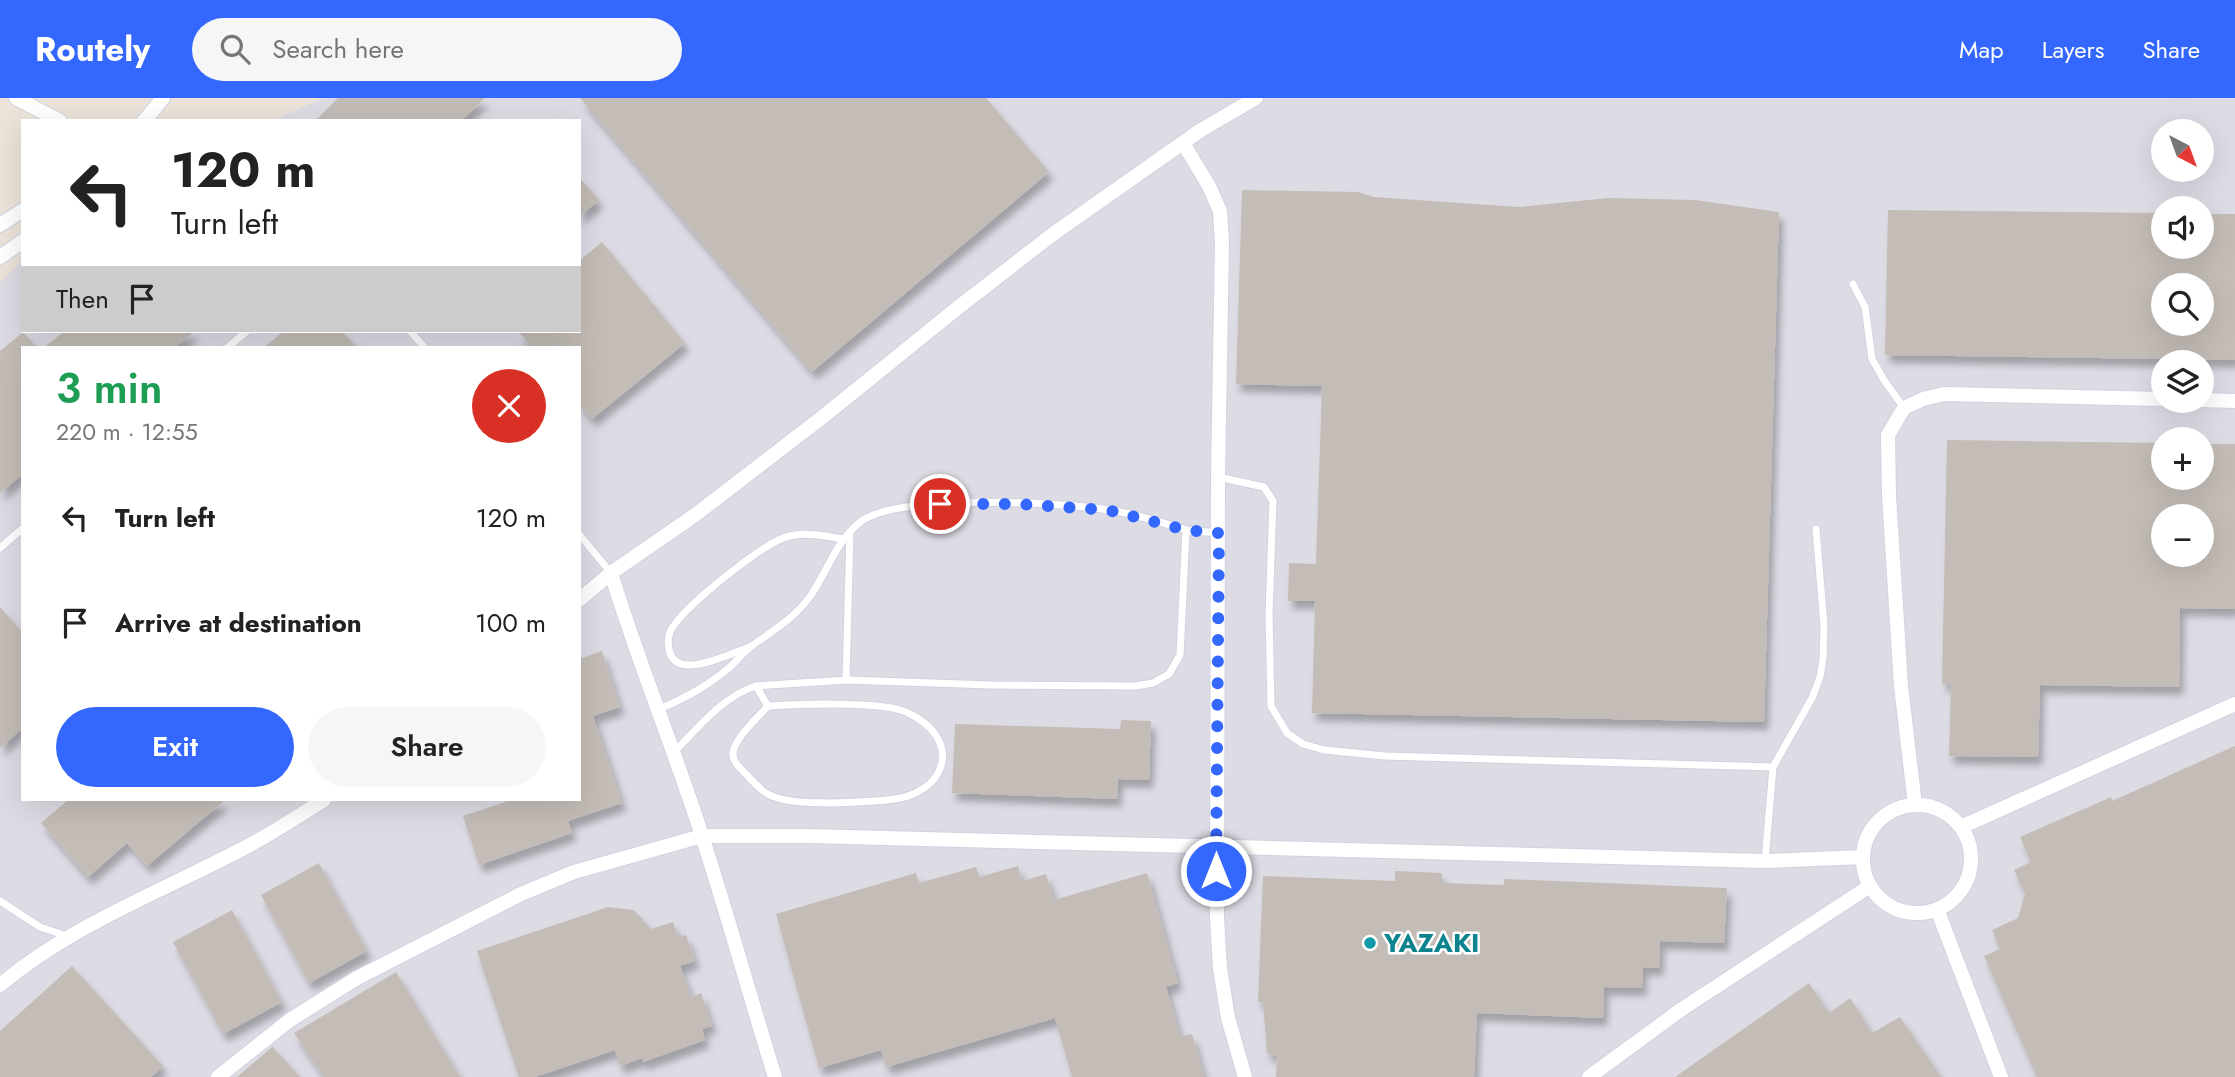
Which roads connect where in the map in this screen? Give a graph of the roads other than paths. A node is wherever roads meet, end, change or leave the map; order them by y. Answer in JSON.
{"nodes":[{"id":1,"x":16,"y":98,"type":"edge"},
{"id":2,"x":163,"y":98,"type":"edge"},
{"id":3,"x":1256,"y":98,"type":"edge"},
{"id":4,"x":56,"y":119,"type":"edge"},
{"id":5,"x":146,"y":119,"type":"edge"},
{"id":6,"x":1183,"y":143,"type":"junction"},
{"id":7,"x":21,"y":211,"type":"edge"},
{"id":8,"x":0,"y":225,"type":"edge"},
{"id":9,"x":21,"y":242,"type":"edge"},
{"id":10,"x":0,"y":257,"type":"edge"},
{"id":11,"x":1853,"y":284,"type":"dead end"},
{"id":12,"x":245,"y":333,"type":"edge"},
{"id":13,"x":229,"y":346,"type":"edge"},
{"id":14,"x":2151,"y":399,"type":"edge"},
{"id":15,"x":2214,"y":400,"type":"edge"},
{"id":16,"x":2235,"y":401,"type":"edge"},
{"id":17,"x":1904,"y":408,"type":"junction"},
{"id":18,"x":1218,"y":477,"type":"junction"},
{"id":19,"x":1816,"y":529,"type":"dead end"},
{"id":20,"x":21,"y":530,"type":"edge"},
{"id":21,"x":1186,"y":530,"type":"junction"},
{"id":22,"x":850,"y":531,"type":"junction"},
{"id":23,"x":1219,"y":533,"type":"junction"},
{"id":24,"x":581,"y":536,"type":"edge"},
{"id":25,"x":843,"y":539,"type":"junction"},
{"id":26,"x":0,"y":548,"type":"edge"},
{"id":27,"x":611,"y":573,"type":"junction"},
{"id":28,"x":581,"y":598,"type":"edge"},
{"id":29,"x":751,"y":646,"type":"junction"},
{"id":30,"x":846,"y":680,"type":"junction"},
{"id":31,"x":756,"y":686,"type":"junction"},
{"id":32,"x":2235,"y":704,"type":"edge"},
{"id":33,"x":768,"y":706,"type":"junction"},
{"id":34,"x":657,"y":710,"type":"junction"},
{"id":35,"x":674,"y":752,"type":"junction"},
{"id":36,"x":1773,"y":766,"type":"junction"},
{"id":37,"x":322,"y":801,"type":"edge"},
{"id":38,"x":1914,"y":805,"type":"junction"},
{"id":39,"x":1961,"y":827,"type":"junction"},
{"id":40,"x":702,"y":836,"type":"junction"},
{"id":41,"x":1216,"y":847,"type":"junction"},
{"id":42,"x":1863,"y":857,"type":"junction"},
{"id":43,"x":1765,"y":861,"type":"junction"},
{"id":44,"x":1870,"y":886,"type":"junction"},
{"id":45,"x":0,"y":901,"type":"edge"},
{"id":46,"x":1937,"y":909,"type":"junction"},
{"id":47,"x":67,"y":936,"type":"junction"},
{"id":48,"x":0,"y":985,"type":"edge"},
{"id":49,"x":218,"y":1077,"type":"edge"},
{"id":50,"x":775,"y":1077,"type":"edge"},
{"id":51,"x":1245,"y":1077,"type":"edge"},
{"id":52,"x":1589,"y":1077,"type":"edge"},
{"id":53,"x":2001,"y":1077,"type":"edge"}],
"edges":[{"from":1,"to":4,"type":"street"},
{"from":2,"to":5,"type":"street"},
{"from":3,"to":6,"type":"street"},
{"from":6,"to":18,"type":"street"},
{"from":6,"to":27,"type":"street"},
{"from":7,"to":8,"type":"street"},
{"from":9,"to":10,"type":"street"},
{"from":11,"to":17,"type":"lane"},
{"from":12,"to":13,"type":"lane"},
{"from":14,"to":17,"type":"street"},
{"from":15,"to":16,"type":"street"},
{"from":17,"to":38,"type":"street"},
{"from":18,"to":23,"type":"street"},
{"from":18,"to":36,"type":"lane"},
{"from":19,"to":36,"type":"lane"},
{"from":20,"to":26,"type":"lane"},
{"from":21,"to":22,"type":"lane"},
{"from":21,"to":23,"type":"lane"},
{"from":21,"to":30,"type":"lane"},
{"from":22,"to":25,"type":"lane"},
{"from":22,"to":30,"type":"lane"},
{"from":23,"to":41,"type":"street"},
{"from":24,"to":27,"type":"lane"},
{"from":25,"to":29,"type":"lane"},
{"from":25,"to":29,"type":"lane"},
{"from":27,"to":28,"type":"street"},
{"from":27,"to":34,"type":"street"},
{"from":29,"to":34,"type":"lane"},
{"from":30,"to":31,"type":"lane"},
{"from":31,"to":33,"type":"lane"},
{"from":31,"to":35,"type":"lane"},
{"from":32,"to":39,"type":"street"},
{"from":33,"to":33,"type":"lane"},
{"from":34,"to":35,"type":"street"},
{"from":35,"to":40,"type":"street"},
{"from":36,"to":43,"type":"lane"},
{"from":37,"to":47,"type":"street"},
{"from":38,"to":39,"type":"street"},
{"from":38,"to":42,"type":"street"},
{"from":39,"to":46,"type":"street"},
{"from":40,"to":41,"type":"street"},
{"from":40,"to":49,"type":"street"},
{"from":40,"to":50,"type":"street"},
{"from":41,"to":43,"type":"street"},
{"from":41,"to":51,"type":"street"},
{"from":42,"to":43,"type":"street"},
{"from":42,"to":44,"type":"street"},
{"from":44,"to":46,"type":"street"},
{"from":44,"to":52,"type":"street"},
{"from":45,"to":47,"type":"lane"},
{"from":46,"to":53,"type":"street"},
{"from":47,"to":48,"type":"street"}]}
